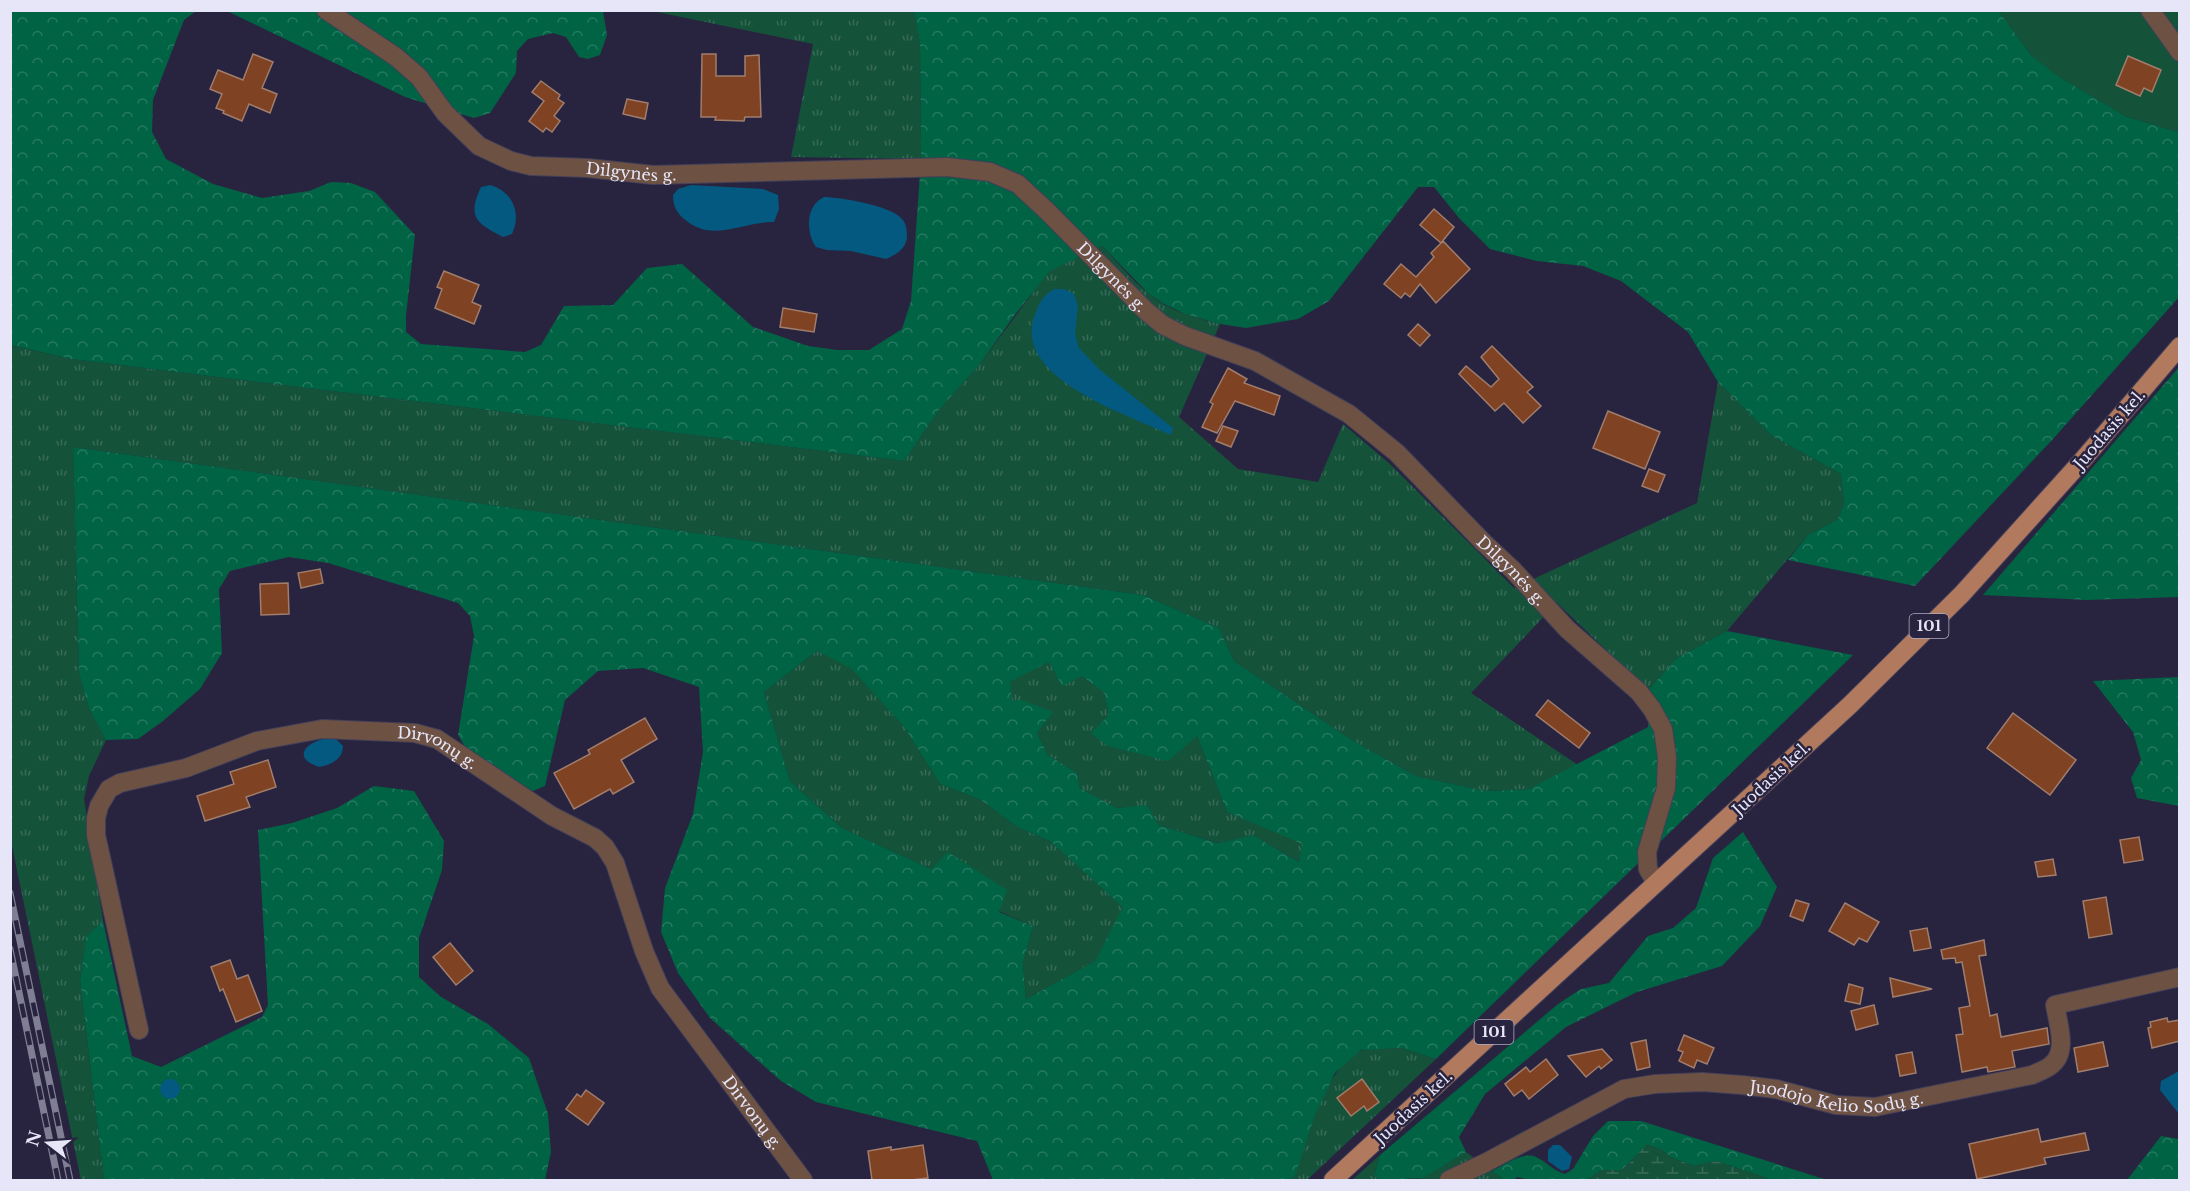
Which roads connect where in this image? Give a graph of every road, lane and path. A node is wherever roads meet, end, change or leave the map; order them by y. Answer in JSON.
{"nodes":[{"id":1,"x":326,"y":10,"type":"edge"},
{"id":2,"x":2151,"y":10,"type":"edge"},
{"id":3,"x":2180,"y":52,"type":"edge"},
{"id":4,"x":2180,"y":346,"type":"edge"},
{"id":5,"x":1656,"y":883,"type":"junction"},
{"id":6,"x":2180,"y":977,"type":"edge"},
{"id":7,"x":139,"y":1030,"type":"dead end"},
{"id":8,"x":803,"y":1180,"type":"edge"},
{"id":9,"x":1333,"y":1180,"type":"edge"},
{"id":10,"x":1449,"y":1180,"type":"edge"}],
"edges":[{"from":1,"to":5,"type":"street","name":"Dilgynės g."},
{"from":2,"to":3,"type":"street"},
{"from":4,"to":5,"type":"main road","name":"Juodasis kel.","number":"101"},
{"from":5,"to":9,"type":"main road","name":"Juodasis kel.","number":"101"},
{"from":6,"to":10,"type":"street","name":"Juodojo Kelio Sodų g."},
{"from":7,"to":8,"type":"street","name":"Dirvonų g."}]}
